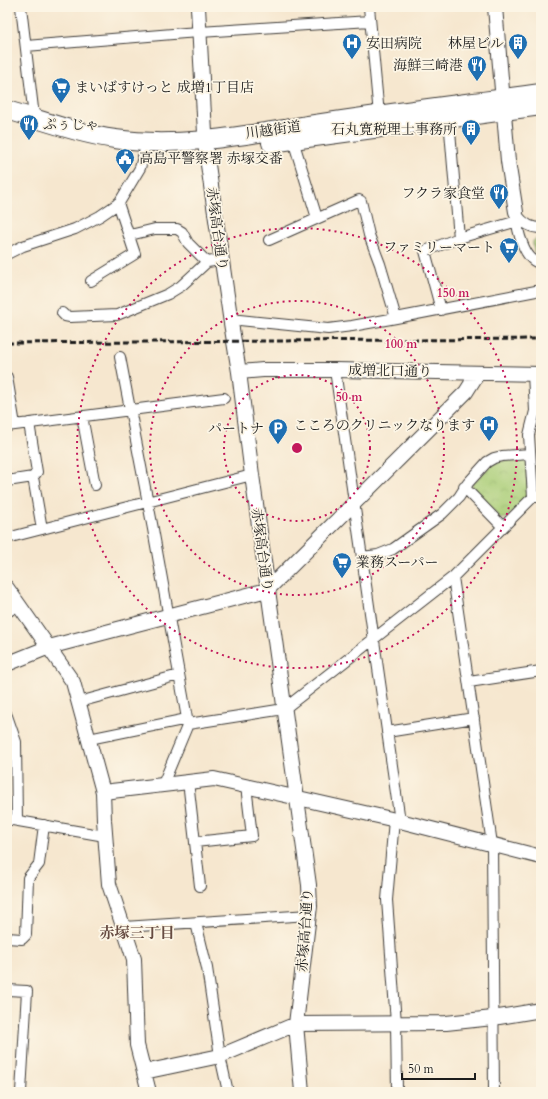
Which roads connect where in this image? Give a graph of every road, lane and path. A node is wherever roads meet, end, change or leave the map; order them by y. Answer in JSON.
{"nodes":[{"id":1,"x":21,"y":7,"type":"edge"},
{"id":2,"x":198,"y":7,"type":"edge"},
{"id":3,"x":369,"y":7,"type":"edge"},
{"id":4,"x":495,"y":7,"type":"edge"},
{"id":5,"x":370,"y":21,"type":"junction"},
{"id":6,"x":199,"y":32,"type":"junction"},
{"id":7,"x":26,"y":46,"type":"junction"},
{"id":8,"x":541,"y":94,"type":"edge"},
{"id":9,"x":504,"y":105,"type":"junction"},
{"id":10,"x":541,"y":106,"type":"edge"},
{"id":11,"x":7,"y":110,"type":"edge"},
{"id":12,"x":379,"y":115,"type":"junction"},
{"id":13,"x":34,"y":117,"type":"junction"},
{"id":14,"x":449,"y":119,"type":"junction"},
{"id":15,"x":7,"y":122,"type":"edge"},
{"id":16,"x":293,"y":140,"type":"junction"},
{"id":17,"x":206,"y":145,"type":"junction"},
{"id":18,"x":144,"y":153,"type":"junction"},
{"id":19,"x":118,"y":203,"type":"junction"},
{"id":20,"x":317,"y":218,"type":"junction"},
{"id":21,"x":518,"y":218,"type":"junction"},
{"id":22,"x":539,"y":228,"type":"edge"},
{"id":23,"x":130,"y":235,"type":"junction"},
{"id":24,"x":459,"y":238,"type":"junction"},
{"id":25,"x":270,"y":240,"type":"dead end"},
{"id":26,"x":526,"y":251,"type":"junction"},
{"id":27,"x":7,"y":254,"type":"edge"},
{"id":28,"x":221,"y":260,"type":"junction"},
{"id":29,"x":207,"y":262,"type":"junction"},
{"id":30,"x":541,"y":263,"type":"edge"},
{"id":31,"x":91,"y":281,"type":"dead end"},
{"id":32,"x":541,"y":290,"type":"edge"},
{"id":33,"x":441,"y":310,"type":"junction"},
{"id":34,"x":62,"y":313,"type":"dead end"},
{"id":35,"x":396,"y":318,"type":"junction"},
{"id":36,"x":230,"y":319,"type":"junction"},
{"id":37,"x":120,"y":357,"type":"dead end"},
{"id":38,"x":336,"y":370,"type":"junction"},
{"id":39,"x":239,"y":372,"type":"junction"},
{"id":40,"x":478,"y":373,"type":"junction"},
{"id":41,"x":537,"y":374,"type":"edge"},
{"id":42,"x":7,"y":377,"type":"edge"},
{"id":43,"x":224,"y":398,"type":"dead end"},
{"id":44,"x":130,"y":410,"type":"junction"},
{"id":45,"x":82,"y":416,"type":"junction"},
{"id":46,"x":29,"y":423,"type":"junction"},
{"id":47,"x":11,"y":425,"type":"edge"},
{"id":48,"x":530,"y":454,"type":"junction"},
{"id":49,"x":252,"y":475,"type":"junction"},
{"id":50,"x":32,"y":477,"type":"junction"},
{"id":51,"x":7,"y":481,"type":"edge"},
{"id":52,"x":95,"y":484,"type":"dead end"},
{"id":53,"x":464,"y":487,"type":"junction"},
{"id":54,"x":537,"y":497,"type":"edge"},
{"id":55,"x":147,"y":502,"type":"junction"},
{"id":56,"x":354,"y":504,"type":"junction"},
{"id":57,"x":503,"y":527,"type":"junction"},
{"id":58,"x":42,"y":529,"type":"junction"},
{"id":59,"x":7,"y":538,"type":"edge"},
{"id":60,"x":362,"y":557,"type":"junction"},
{"id":61,"x":453,"y":577,"type":"junction"},
{"id":62,"x":7,"y":588,"type":"edge"},
{"id":63,"x":267,"y":590,"type":"junction"},
{"id":64,"x":13,"y":609,"type":"edge"},
{"id":65,"x":168,"y":616,"type":"junction"},
{"id":66,"x":374,"y":640,"type":"junction"},
{"id":67,"x":49,"y":647,"type":"junction"},
{"id":68,"x":7,"y":664,"type":"edge"},
{"id":69,"x":541,"y":671,"type":"edge"},
{"id":70,"x":179,"y":675,"type":"junction"},
{"id":71,"x":468,"y":682,"type":"junction"},
{"id":72,"x":79,"y":702,"type":"junction"},
{"id":73,"x":284,"y":709,"type":"junction"},
{"id":74,"x":7,"y":716,"type":"edge"},
{"id":75,"x":474,"y":718,"type":"junction"},
{"id":76,"x":188,"y":721,"type":"junction"},
{"id":77,"x":387,"y":732,"type":"junction"},
{"id":78,"x":89,"y":739,"type":"junction"},
{"id":79,"x":188,"y":781,"type":"junction"},
{"id":80,"x":163,"y":784,"type":"junction"},
{"id":81,"x":246,"y":786,"type":"junction"},
{"id":82,"x":103,"y":792,"type":"junction"},
{"id":83,"x":297,"y":798,"type":"junction"},
{"id":84,"x":7,"y":819,"type":"edge"},
{"id":85,"x":17,"y":820,"type":"junction"},
{"id":86,"x":397,"y":821,"type":"junction"},
{"id":87,"x":44,"y":825,"type":"junction"},
{"id":88,"x":105,"y":836,"type":"junction"},
{"id":89,"x":195,"y":842,"type":"junction"},
{"id":90,"x":492,"y":844,"type":"junction"},
{"id":91,"x":541,"y":857,"type":"edge"},
{"id":92,"x":200,"y":886,"type":"dead end"},
{"id":93,"x":309,"y":915,"type":"junction"},
{"id":94,"x":196,"y":923,"type":"junction"},
{"id":95,"x":124,"y":927,"type":"junction"},
{"id":96,"x":7,"y":938,"type":"edge"},
{"id":97,"x":7,"y":990,"type":"edge"},
{"id":98,"x":541,"y":1010,"type":"edge"},
{"id":99,"x":493,"y":1018,"type":"junction"},
{"id":100,"x":396,"y":1023,"type":"junction"},
{"id":101,"x":296,"y":1024,"type":"junction"},
{"id":102,"x":220,"y":1056,"type":"junction"},
{"id":103,"x":144,"y":1072,"type":"junction"},
{"id":104,"x":21,"y":1092,"type":"edge"},
{"id":105,"x":149,"y":1092,"type":"edge"},
{"id":106,"x":228,"y":1092,"type":"edge"},
{"id":107,"x":302,"y":1092,"type":"edge"},
{"id":108,"x":397,"y":1092,"type":"edge"},
{"id":109,"x":494,"y":1092,"type":"edge"}],
"edges":[{"from":1,"to":7,"type":"street"},
{"from":2,"to":6,"type":"street","name":"赤塚高台通り"},
{"from":3,"to":5,"type":"street"},
{"from":4,"to":9,"type":"street"},
{"from":5,"to":6,"type":"street"},
{"from":5,"to":12,"type":"street"},
{"from":6,"to":7,"type":"street"},
{"from":6,"to":17,"type":"street","name":"赤塚高台通り"},
{"from":7,"to":13,"type":"street"},
{"from":8,"to":9,"type":"highway","name":"川越街道"},
{"from":9,"to":10,"type":"highway","name":"川越街道"},
{"from":9,"to":12,"type":"highway","name":"川越街道"},
{"from":9,"to":14,"type":"highway","name":"川越街道"},
{"from":9,"to":21,"type":"street"},
{"from":11,"to":13,"type":"highway","name":"川越街道"},
{"from":12,"to":17,"type":"highway","name":"川越街道"},
{"from":13,"to":17,"type":"highway","name":"川越街道"},
{"from":14,"to":16,"type":"highway","name":"川越街道"},
{"from":14,"to":24,"type":"street"},
{"from":15,"to":18,"type":"highway","name":"川越街道"},
{"from":16,"to":17,"type":"highway","name":"川越街道"},
{"from":16,"to":20,"type":"street"},
{"from":17,"to":18,"type":"highway","name":"川越街道"},
{"from":17,"to":28,"type":"street","name":"赤塚高台通り"},
{"from":18,"to":19,"type":"street"},
{"from":19,"to":23,"type":"street"},
{"from":19,"to":27,"type":"street"},
{"from":20,"to":25,"type":"street"},
{"from":20,"to":35,"type":"street"},
{"from":21,"to":22,"type":"street"},
{"from":21,"to":24,"type":"street"},
{"from":21,"to":26,"type":"street"},
{"from":22,"to":26,"type":"street"},
{"from":23,"to":29,"type":"street"},
{"from":23,"to":31,"type":"street"},
{"from":24,"to":33,"type":"street"},
{"from":26,"to":30,"type":"street"},
{"from":28,"to":29,"type":"street"},
{"from":28,"to":36,"type":"street","name":"赤塚高台通り"},
{"from":29,"to":34,"type":"street"},
{"from":32,"to":33,"type":"street"},
{"from":33,"to":35,"type":"street"},
{"from":35,"to":36,"type":"street"},
{"from":36,"to":39,"type":"street","name":"赤塚高台通り"},
{"from":37,"to":44,"type":"street"},
{"from":38,"to":39,"type":"street","name":"成増北口通り"},
{"from":38,"to":40,"type":"street","name":"成増北口通り"},
{"from":38,"to":56,"type":"street"},
{"from":39,"to":49,"type":"street","name":"赤塚高台通り"},
{"from":40,"to":41,"type":"street","name":"成増北口通り"},
{"from":40,"to":56,"type":"street"},
{"from":41,"to":48,"type":"street"},
{"from":42,"to":47,"type":"street"},
{"from":43,"to":44,"type":"street"},
{"from":44,"to":45,"type":"street"},
{"from":44,"to":55,"type":"street"},
{"from":45,"to":46,"type":"street"},
{"from":45,"to":52,"type":"street"},
{"from":46,"to":47,"type":"street"},
{"from":46,"to":50,"type":"street"},
{"from":48,"to":53,"type":"street"},
{"from":48,"to":54,"type":"street"},
{"from":49,"to":55,"type":"street"},
{"from":49,"to":63,"type":"street","name":"赤塚高台通り"},
{"from":50,"to":51,"type":"street"},
{"from":50,"to":58,"type":"street"},
{"from":53,"to":57,"type":"street"},
{"from":53,"to":60,"type":"street"},
{"from":54,"to":57,"type":"street"},
{"from":55,"to":58,"type":"street"},
{"from":55,"to":65,"type":"street"},
{"from":56,"to":60,"type":"street"},
{"from":56,"to":63,"type":"street"},
{"from":57,"to":61,"type":"street"},
{"from":58,"to":59,"type":"street"},
{"from":60,"to":66,"type":"street"},
{"from":61,"to":66,"type":"street"},
{"from":61,"to":71,"type":"street"},
{"from":62,"to":64,"type":"street"},
{"from":63,"to":65,"type":"street"},
{"from":63,"to":73,"type":"street","name":"赤塚高台通り"},
{"from":64,"to":67,"type":"street"},
{"from":65,"to":67,"type":"street"},
{"from":65,"to":70,"type":"street"},
{"from":66,"to":73,"type":"street"},
{"from":66,"to":77,"type":"street"},
{"from":67,"to":68,"type":"street"},
{"from":67,"to":72,"type":"street"},
{"from":69,"to":71,"type":"street"},
{"from":70,"to":72,"type":"street"},
{"from":70,"to":76,"type":"street"},
{"from":71,"to":75,"type":"street"},
{"from":72,"to":78,"type":"street"},
{"from":73,"to":76,"type":"street"},
{"from":73,"to":83,"type":"street","name":"赤塚高台通り"},
{"from":74,"to":85,"type":"street"},
{"from":75,"to":77,"type":"street"},
{"from":75,"to":90,"type":"street"},
{"from":76,"to":78,"type":"street"},
{"from":76,"to":80,"type":"street"},
{"from":77,"to":86,"type":"street"},
{"from":78,"to":82,"type":"street"},
{"from":79,"to":80,"type":"street"},
{"from":79,"to":81,"type":"street"},
{"from":79,"to":89,"type":"street"},
{"from":80,"to":82,"type":"street"},
{"from":81,"to":83,"type":"street"},
{"from":81,"to":89,"type":"street"},
{"from":82,"to":88,"type":"street"},
{"from":83,"to":86,"type":"street"},
{"from":83,"to":93,"type":"street","name":"赤塚高台通り"},
{"from":84,"to":85,"type":"street"},
{"from":85,"to":87,"type":"street"},
{"from":86,"to":90,"type":"street"},
{"from":86,"to":100,"type":"street"},
{"from":87,"to":88,"type":"street"},
{"from":87,"to":96,"type":"street"},
{"from":88,"to":95,"type":"street"},
{"from":89,"to":92,"type":"street"},
{"from":90,"to":91,"type":"street"},
{"from":90,"to":99,"type":"street"},
{"from":93,"to":94,"type":"street"},
{"from":93,"to":101,"type":"street","name":"赤塚高台通り"},
{"from":94,"to":95,"type":"street"},
{"from":94,"to":102,"type":"street"},
{"from":95,"to":103,"type":"street"},
{"from":97,"to":104,"type":"street"},
{"from":98,"to":99,"type":"street"},
{"from":99,"to":100,"type":"street"},
{"from":99,"to":109,"type":"street"},
{"from":100,"to":101,"type":"street"},
{"from":100,"to":108,"type":"street"},
{"from":101,"to":102,"type":"street"},
{"from":101,"to":107,"type":"street","name":"赤塚高台通り"},
{"from":102,"to":103,"type":"street"},
{"from":102,"to":106,"type":"street"},
{"from":103,"to":105,"type":"street"}]}
